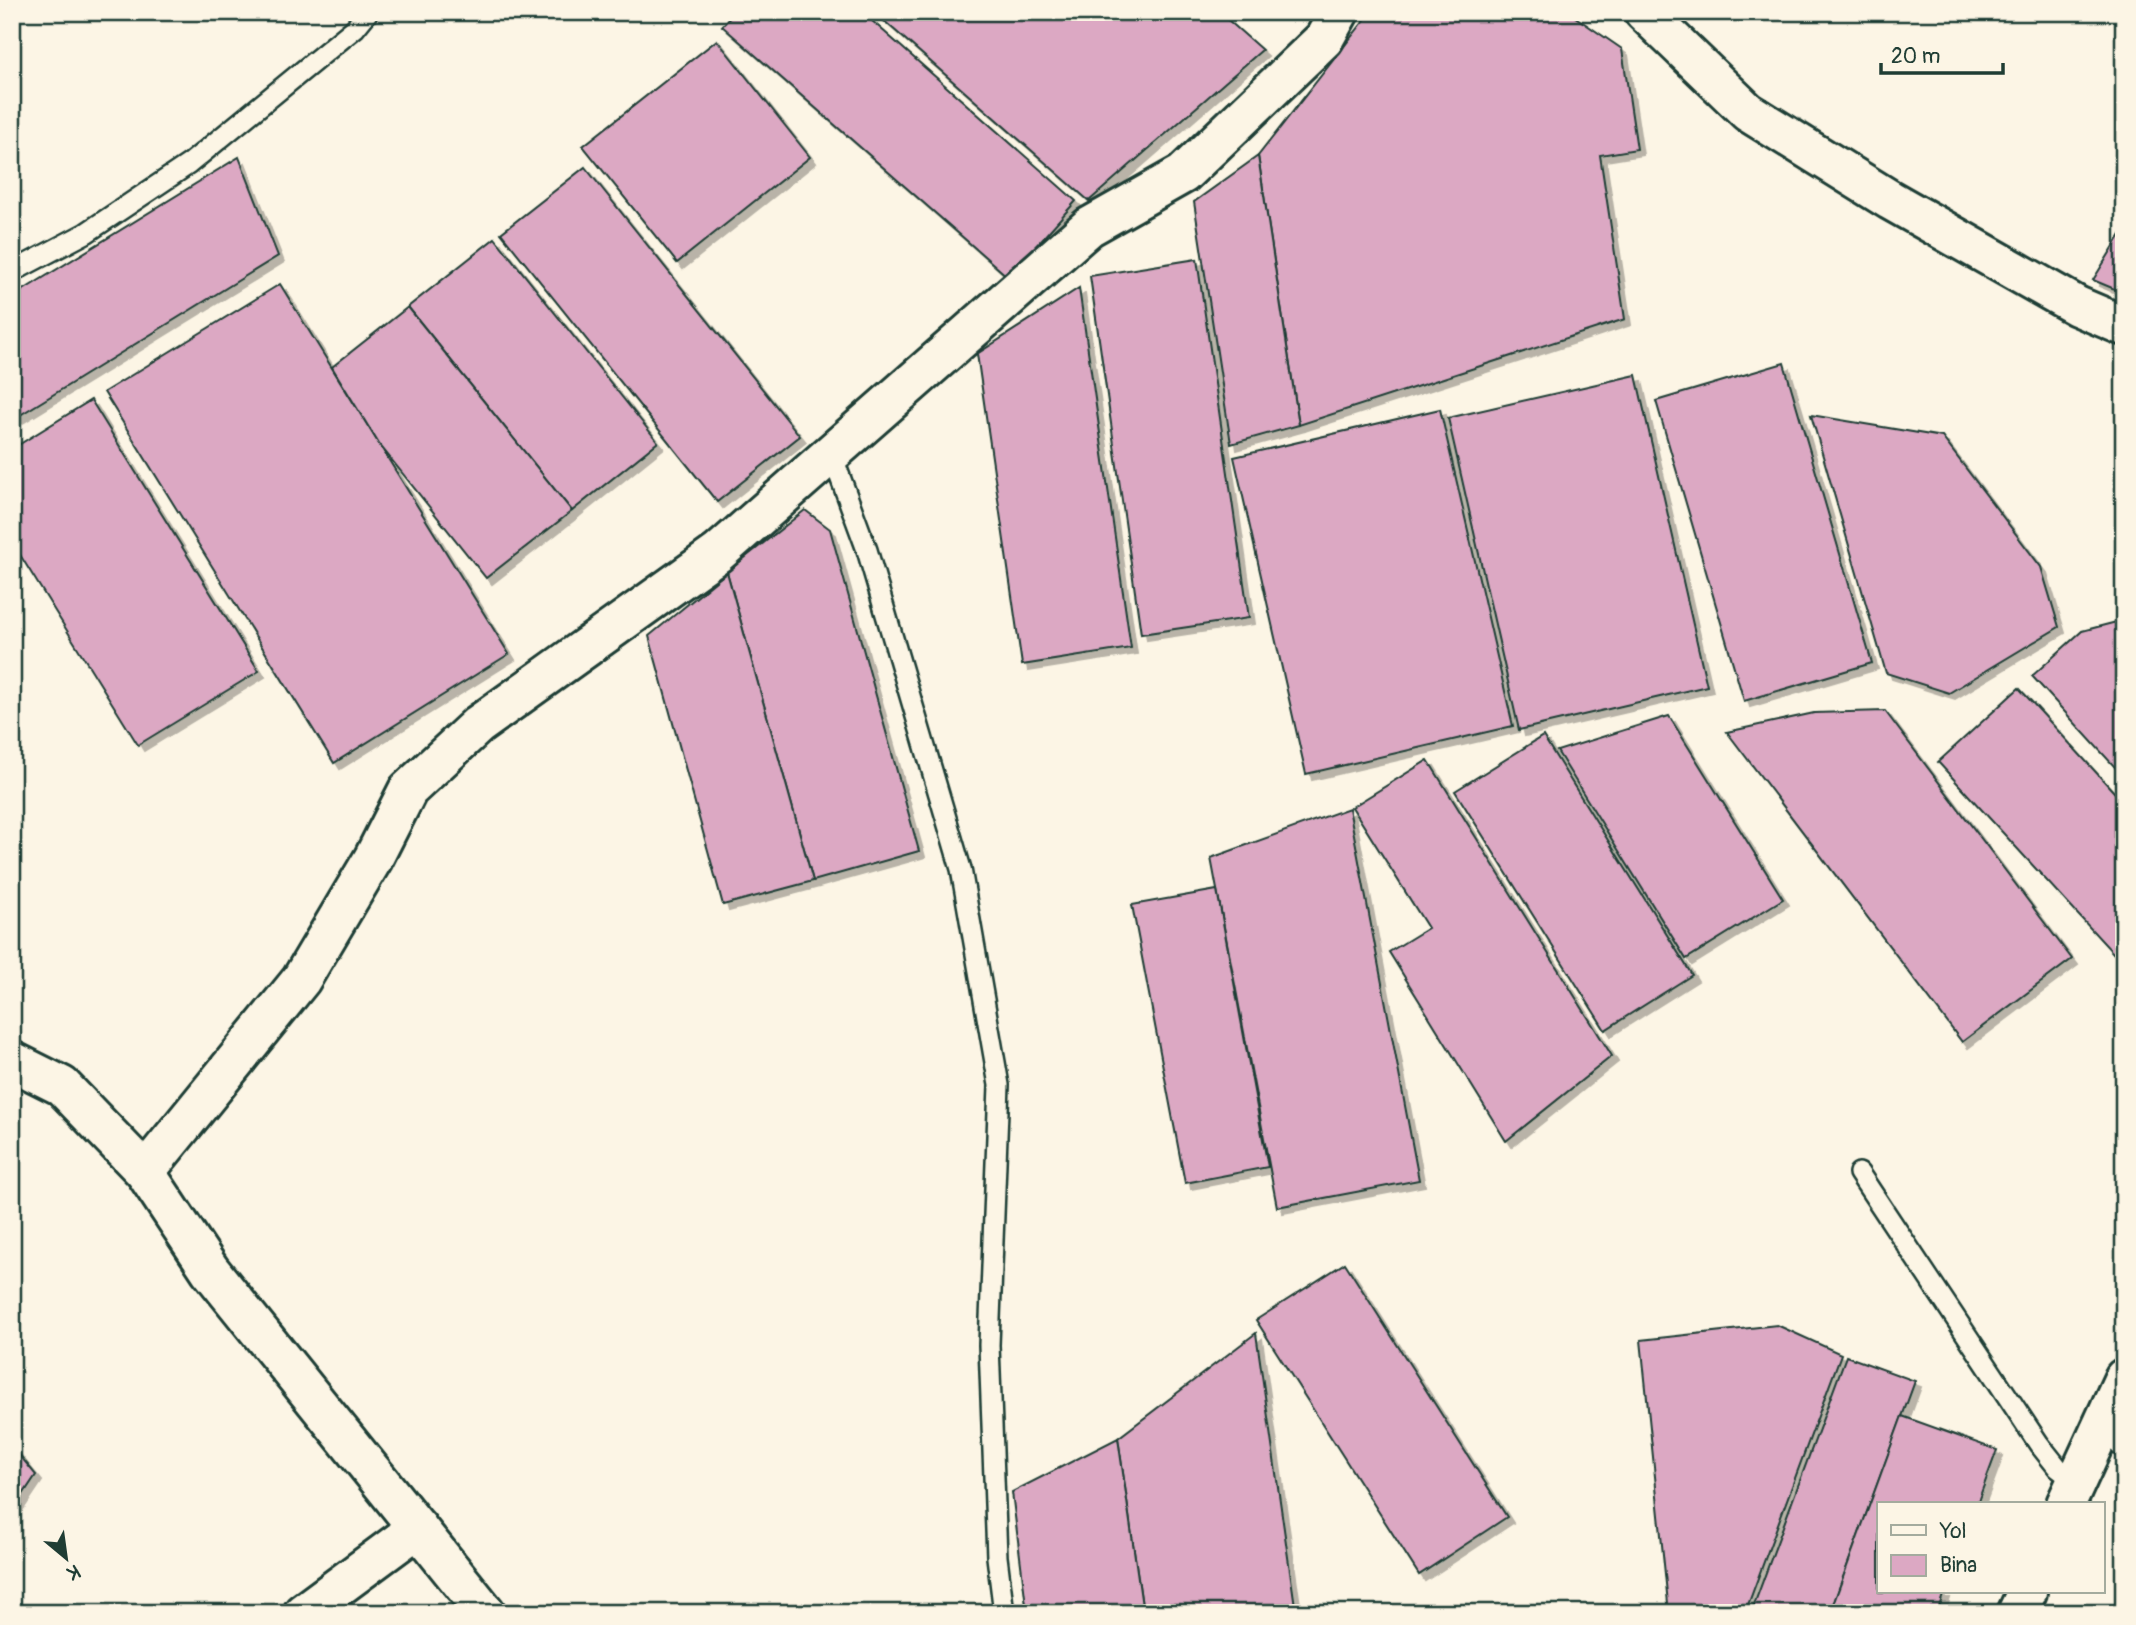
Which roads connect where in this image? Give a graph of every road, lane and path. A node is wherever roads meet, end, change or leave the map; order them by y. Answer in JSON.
{"nodes":[{"id":1,"x":368,"y":12,"type":"edge"},
{"id":2,"x":1339,"y":12,"type":"edge"},
{"id":3,"x":1644,"y":12,"type":"edge"},
{"id":4,"x":12,"y":272,"type":"edge"},
{"id":5,"x":2124,"y":326,"type":"edge"},
{"id":6,"x":832,"y":455,"type":"junction"},
{"id":7,"x":12,"y":1061,"type":"edge"},
{"id":8,"x":145,"y":1172,"type":"junction"},
{"id":9,"x":1859,"y":1173,"type":"dead end"},
{"id":10,"x":2124,"y":1378,"type":"edge"},
{"id":11,"x":2112,"y":1438,"type":"edge"},
{"id":12,"x":2071,"y":1493,"type":"edge"},
{"id":13,"x":418,"y":1528,"type":"junction"},
{"id":14,"x":2025,"y":1594,"type":"edge"},
{"id":15,"x":303,"y":1613,"type":"edge"},
{"id":16,"x":486,"y":1613,"type":"edge"},
{"id":17,"x":1004,"y":1613,"type":"edge"},
{"id":18,"x":2017,"y":1613,"type":"edge"}],
"edges":[{"from":1,"to":4,"type":"lane"},
{"from":2,"to":6,"type":"street"},
{"from":3,"to":5,"type":"street"},
{"from":6,"to":8,"type":"street"},
{"from":6,"to":17,"type":"lane"},
{"from":7,"to":8,"type":"street"},
{"from":8,"to":13,"type":"street"},
{"from":9,"to":12,"type":"lane"},
{"from":10,"to":11,"type":"street"},
{"from":11,"to":12,"type":"street"},
{"from":13,"to":15,"type":"street"},
{"from":13,"to":16,"type":"street"},
{"from":14,"to":18,"type":"street"}]}
